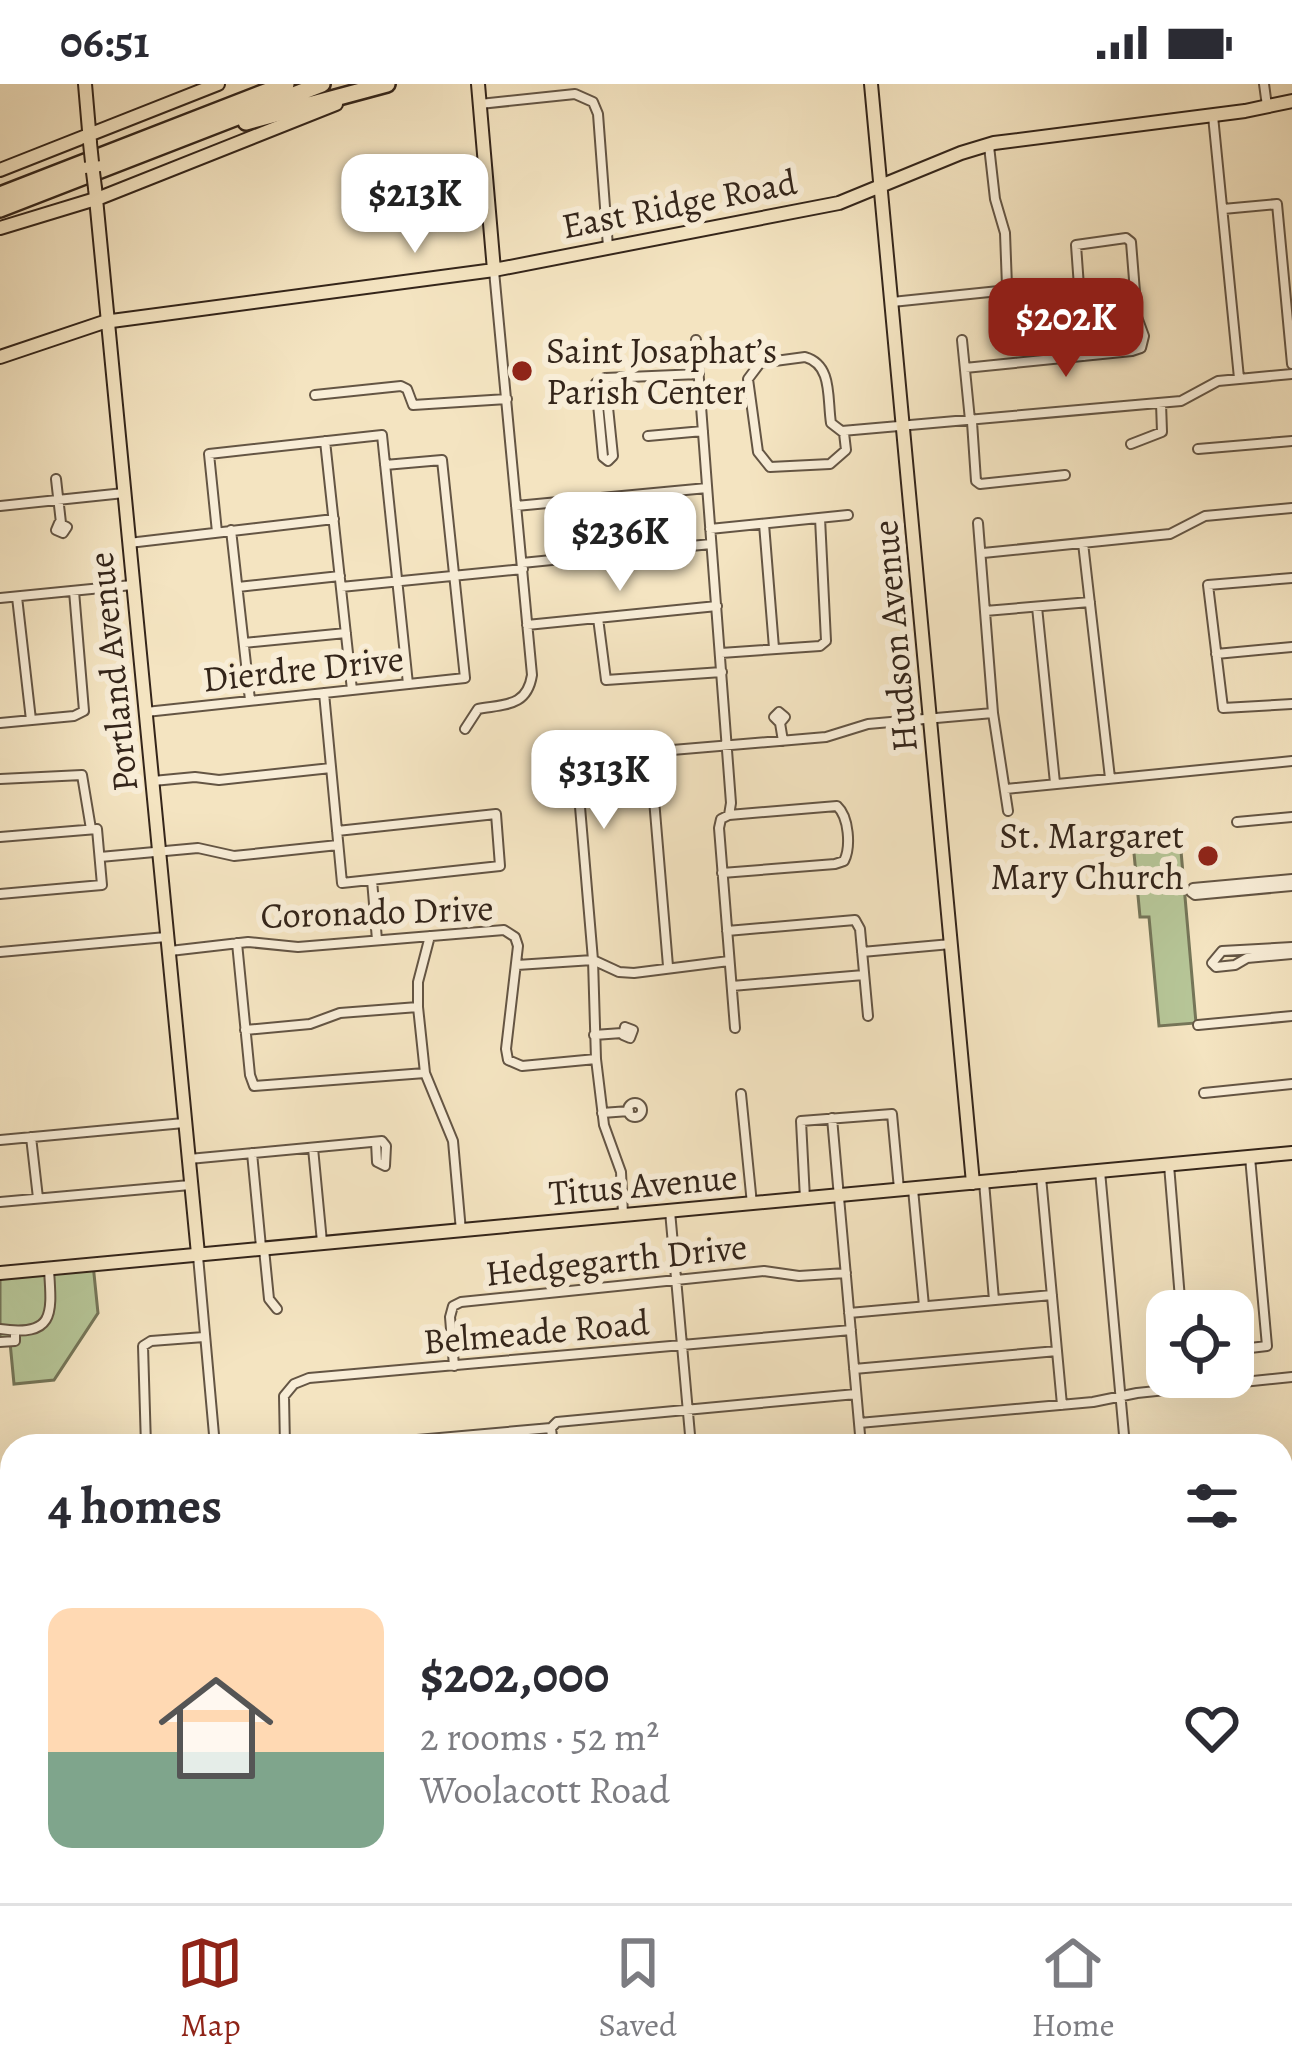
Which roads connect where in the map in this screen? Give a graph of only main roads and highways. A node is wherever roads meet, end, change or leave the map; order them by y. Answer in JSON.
{"nodes":[{"id":1,"x":85,"y":84,"type":"edge"},
{"id":2,"x":218,"y":84,"type":"edge"},
{"id":3,"x":274,"y":84,"type":"edge"},
{"id":4,"x":286,"y":84,"type":"edge"},
{"id":5,"x":322,"y":84,"type":"edge"},
{"id":6,"x":387,"y":84,"type":"edge"},
{"id":7,"x":478,"y":84,"type":"edge"},
{"id":8,"x":872,"y":84,"type":"edge"},
{"id":9,"x":1292,"y":101,"type":"edge"},
{"id":10,"x":194,"y":120,"type":"junction"},
{"id":11,"x":90,"y":139,"type":"junction"},
{"id":12,"x":152,"y":151,"type":"junction"},
{"id":13,"x":0,"y":170,"type":"edge"},
{"id":14,"x":881,"y":185,"type":"junction"},
{"id":15,"x":0,"y":194,"type":"edge"},
{"id":16,"x":95,"y":194,"type":"junction"},
{"id":17,"x":0,"y":209,"type":"edge"},
{"id":18,"x":0,"y":228,"type":"edge"},
{"id":19,"x":494,"y":270,"type":"junction"},
{"id":20,"x":108,"y":322,"type":"junction"},
{"id":21,"x":0,"y":357,"type":"edge"},
{"id":22,"x":1292,"y":1153,"type":"edge"},
{"id":23,"x":978,"y":1183,"type":"junction"},
{"id":24,"x":198,"y":1254,"type":"junction"},
{"id":25,"x":0,"y":1273,"type":"edge"}],
"edges":[{"from":1,"to":11,"type":"main road","name":"Portland Avenue"},
{"from":2,"to":11,"type":"main road"},
{"from":3,"to":10,"type":"highway"},
{"from":4,"to":10,"type":"highway"},
{"from":5,"to":12,"type":"highway"},
{"from":6,"to":12,"type":"highway"},
{"from":6,"to":16,"type":"main road"},
{"from":7,"to":19,"type":"main road"},
{"from":8,"to":14,"type":"main road","name":"Hudson Avenue"},
{"from":9,"to":14,"type":"main road","name":"East Ridge Road"},
{"from":10,"to":15,"type":"highway"},
{"from":11,"to":13,"type":"main road"},
{"from":11,"to":16,"type":"main road","name":"Portland Avenue","bridge":true},
{"from":12,"to":17,"type":"highway"},
{"from":14,"to":19,"type":"main road","name":"East Ridge Road"},
{"from":14,"to":23,"type":"main road","name":"Hudson Avenue"},
{"from":16,"to":18,"type":"main road"},
{"from":16,"to":20,"type":"main road","name":"Portland Avenue"},
{"from":19,"to":20,"type":"main road","name":"East Ridge Road"},
{"from":20,"to":21,"type":"main road","name":"East Ridge Road"},
{"from":20,"to":24,"type":"main road","name":"Portland Avenue"},
{"from":22,"to":23,"type":"main road","name":"Titus Avenue"},
{"from":23,"to":24,"type":"main road","name":"Titus Avenue"},
{"from":24,"to":25,"type":"main road","name":"Titus Avenue"}]}
